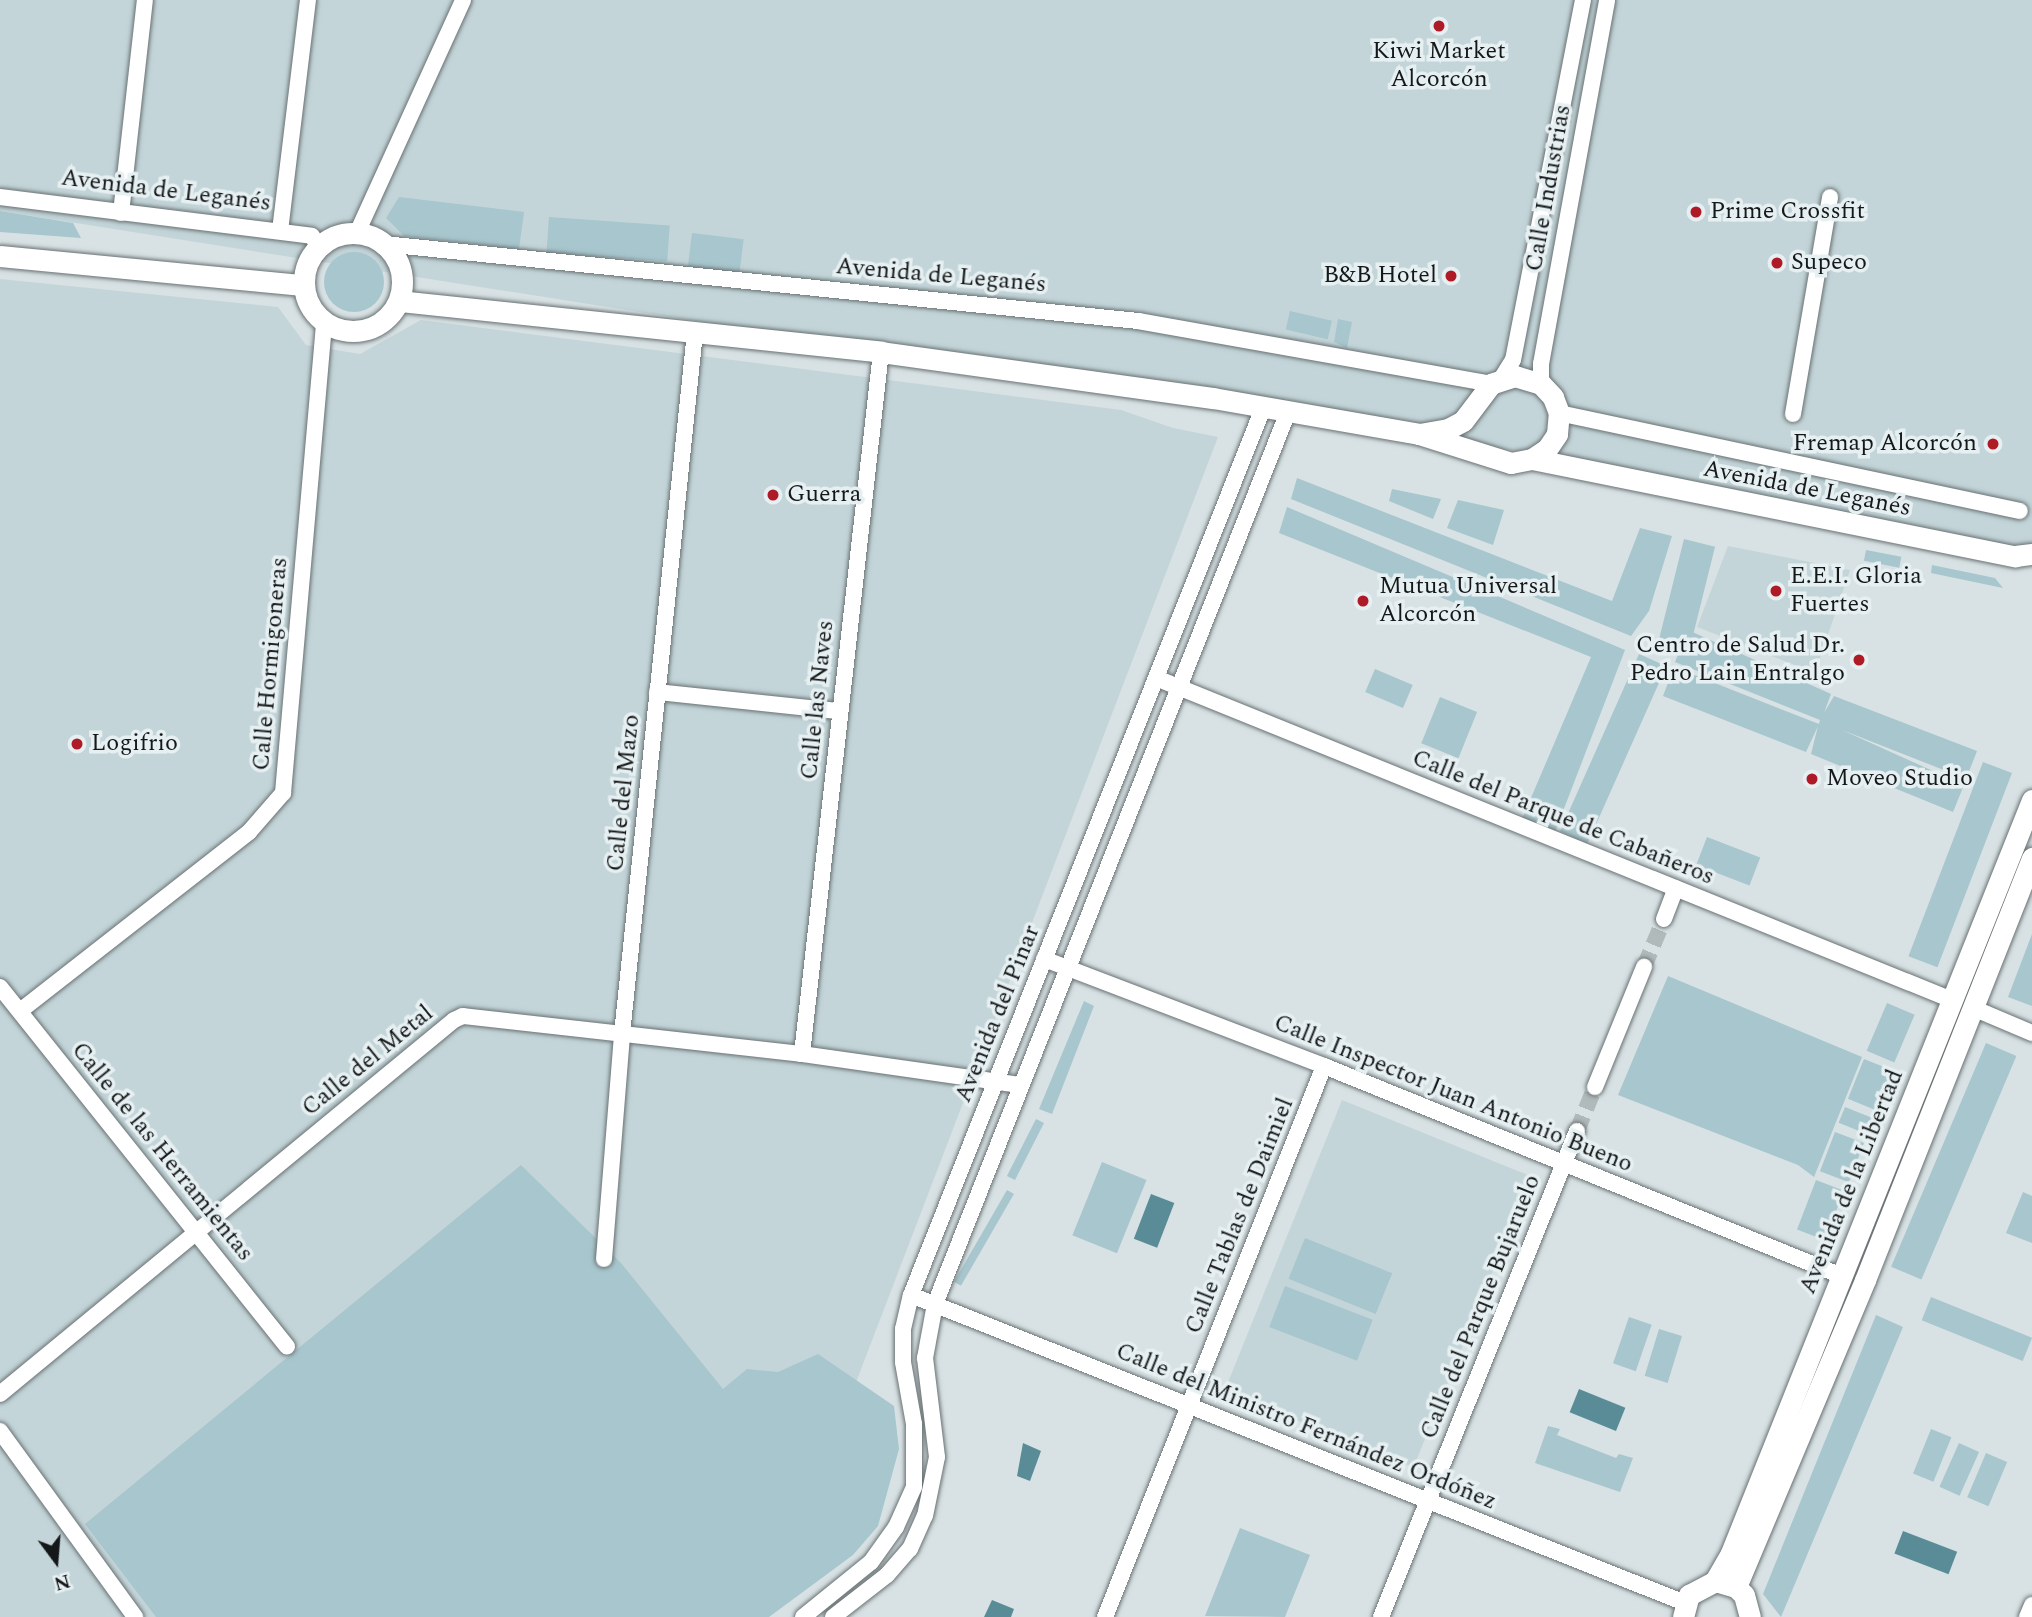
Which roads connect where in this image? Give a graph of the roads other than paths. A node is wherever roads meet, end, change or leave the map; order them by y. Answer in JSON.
{"nodes":[{"id":1,"x":145,"y":0,"type":"edge"},
{"id":2,"x":308,"y":0,"type":"edge"},
{"id":3,"x":463,"y":0,"type":"edge"},
{"id":4,"x":1583,"y":0,"type":"edge"},
{"id":5,"x":1607,"y":0,"type":"edge"},
{"id":6,"x":0,"y":197,"type":"edge"},
{"id":7,"x":1830,"y":197,"type":"dead end"},
{"id":8,"x":121,"y":213,"type":"junction"},
{"id":9,"x":280,"y":231,"type":"junction"},
{"id":10,"x":357,"y":233,"type":"junction"},
{"id":11,"x":384,"y":244,"type":"junction"},
{"id":12,"x":319,"y":247,"type":"junction"},
{"id":13,"x":0,"y":256,"type":"edge"},
{"id":14,"x":303,"y":285,"type":"junction"},
{"id":15,"x":399,"y":301,"type":"junction"},
{"id":16,"x":324,"y":323,"type":"junction"},
{"id":17,"x":695,"y":331,"type":"junction"},
{"id":18,"x":881,"y":352,"type":"junction"},
{"id":19,"x":1496,"y":381,"type":"junction"},
{"id":20,"x":1541,"y":384,"type":"junction"},
{"id":21,"x":1476,"y":402,"type":"junction"},
{"id":22,"x":1263,"y":408,"type":"junction"},
{"id":23,"x":1288,"y":412,"type":"junction"},
{"id":24,"x":1793,"y":414,"type":"dead end"},
{"id":25,"x":1558,"y":424,"type":"junction"},
{"id":26,"x":1419,"y":435,"type":"junction"},
{"id":27,"x":1491,"y":455,"type":"junction"},
{"id":28,"x":1532,"y":460,"type":"junction"},
{"id":29,"x":1590,"y":471,"type":"junction"},
{"id":30,"x":2020,"y":511,"type":"dead end"},
{"id":31,"x":2024,"y":555,"type":"edge"},
{"id":32,"x":2032,"y":571,"type":"edge"},
{"id":33,"x":1156,"y":678,"type":"junction"},
{"id":34,"x":1179,"y":687,"type":"junction"},
{"id":35,"x":657,"y":692,"type":"junction"},
{"id":36,"x":839,"y":711,"type":"junction"},
{"id":37,"x":2032,"y":800,"type":"edge"},
{"id":38,"x":2032,"y":858,"type":"edge"},
{"id":39,"x":1676,"y":888,"type":"junction"},
{"id":40,"x":1664,"y":919,"type":"tunnel mouth"},
{"id":41,"x":1044,"y":959,"type":"junction"},
{"id":42,"x":1644,"y":967,"type":"tunnel mouth"},
{"id":43,"x":1068,"y":968,"type":"junction"},
{"id":44,"x":0,"y":987,"type":"edge"},
{"id":45,"x":1952,"y":1000,"type":"junction"},
{"id":46,"x":1973,"y":1008,"type":"junction"},
{"id":47,"x":20,"y":1012,"type":"junction"},
{"id":48,"x":2032,"y":1033,"type":"edge"},
{"id":49,"x":622,"y":1034,"type":"junction"},
{"id":50,"x":802,"y":1054,"type":"junction"},
{"id":51,"x":1324,"y":1066,"type":"junction"},
{"id":52,"x":997,"y":1079,"type":"junction"},
{"id":53,"x":1021,"y":1085,"type":"junction"},
{"id":54,"x":1595,"y":1087,"type":"tunnel mouth"},
{"id":55,"x":1577,"y":1131,"type":"tunnel mouth"},
{"id":56,"x":1564,"y":1164,"type":"junction"},
{"id":57,"x":196,"y":1232,"type":"junction"},
{"id":58,"x":604,"y":1259,"type":"dead end"},
{"id":59,"x":1842,"y":1276,"type":"junction"},
{"id":60,"x":911,"y":1295,"type":"junction"},
{"id":61,"x":935,"y":1304,"type":"junction"},
{"id":62,"x":287,"y":1347,"type":"dead end"},
{"id":63,"x":0,"y":1394,"type":"edge"},
{"id":64,"x":1190,"y":1405,"type":"junction"},
{"id":65,"x":0,"y":1431,"type":"edge"},
{"id":66,"x":1427,"y":1500,"type":"junction"},
{"id":67,"x":1714,"y":1581,"type":"junction"},
{"id":68,"x":1736,"y":1587,"type":"junction"},
{"id":69,"x":2032,"y":1605,"type":"edge"},
{"id":70,"x":1684,"y":1610,"type":"edge"},
{"id":71,"x":135,"y":1617,"type":"edge"},
{"id":72,"x":803,"y":1617,"type":"edge"},
{"id":73,"x":833,"y":1617,"type":"edge"},
{"id":74,"x":1105,"y":1617,"type":"edge"},
{"id":75,"x":1381,"y":1617,"type":"edge"},
{"id":76,"x":1750,"y":1617,"type":"edge"},
{"id":77,"x":2027,"y":1617,"type":"edge"}],
"edges":[{"from":1,"to":8,"type":"street"},
{"from":2,"to":9,"type":"street"},
{"from":3,"to":10,"type":"street"},
{"from":4,"to":19,"type":"street","name":"Calle Industrias"},
{"from":5,"to":20,"type":"street","name":"Calle Industrias"},
{"from":6,"to":8,"type":"street","name":"Avenida de Leganés"},
{"from":7,"to":24,"type":"street"},
{"from":8,"to":9,"type":"street","name":"Avenida de Leganés"},
{"from":9,"to":12,"type":"street","name":"Avenida de Leganés"},
{"from":10,"to":11,"type":"street"},
{"from":10,"to":12,"type":"street"},
{"from":11,"to":15,"type":"street"},
{"from":11,"to":19,"type":"street","name":"Avenida de Leganés"},
{"from":12,"to":14,"type":"street"},
{"from":13,"to":14,"type":"street"},
{"from":14,"to":16,"type":"street"},
{"from":15,"to":16,"type":"street"},
{"from":15,"to":17,"type":"street"},
{"from":16,"to":47,"type":"street","name":"Calle Hormigoneras"},
{"from":17,"to":18,"type":"street"},
{"from":17,"to":35,"type":"street","name":"Calle del Mazo"},
{"from":18,"to":22,"type":"street"},
{"from":18,"to":36,"type":"street","name":"Calle las Naves"},
{"from":19,"to":20,"type":"street"},
{"from":19,"to":21,"type":"street"},
{"from":20,"to":25,"type":"street"},
{"from":21,"to":26,"type":"street"},
{"from":21,"to":27,"type":"street"},
{"from":22,"to":23,"type":"street"},
{"from":22,"to":33,"type":"street","name":"Avenida del Pinar"},
{"from":23,"to":26,"type":"street"},
{"from":23,"to":34,"type":"street","name":"Avenida del Pinar"},
{"from":25,"to":28,"type":"street"},
{"from":25,"to":29,"type":"street"},
{"from":25,"to":30,"type":"street","name":"Avenida de Leganés"},
{"from":26,"to":27,"type":"street"},
{"from":27,"to":28,"type":"street"},
{"from":28,"to":29,"type":"street","name":"Avenida de Leganés"},
{"from":29,"to":31,"type":"street","name":"Avenida de Leganés"},
{"from":31,"to":32,"type":"street","name":"Avenida de Leganés"},
{"from":33,"to":34,"type":"street","name":"Calle del Parque de Cabañeros"},
{"from":33,"to":41,"type":"street","name":"Avenida del Pinar"},
{"from":34,"to":39,"type":"street","name":"Calle del Parque de Cabañeros"},
{"from":34,"to":43,"type":"street","name":"Avenida del Pinar"},
{"from":35,"to":36,"type":"street"},
{"from":35,"to":49,"type":"street","name":"Calle del Mazo"},
{"from":36,"to":50,"type":"street","name":"Calle las Naves"},
{"from":37,"to":45,"type":"street","name":"Avenida de la Libertad"},
{"from":38,"to":46,"type":"street","name":"Avenida de la Libertad"},
{"from":39,"to":40,"type":"street"},
{"from":39,"to":45,"type":"street","name":"Calle del Parque de Cabañeros"},
{"from":41,"to":43,"type":"street","name":"Calle Inspector Juan Antonio Bueno"},
{"from":41,"to":52,"type":"street","name":"Avenida del Pinar"},
{"from":42,"to":54,"type":"street"},
{"from":43,"to":51,"type":"street","name":"Calle Inspector Juan Antonio Bueno"},
{"from":43,"to":53,"type":"street","name":"Avenida del Pinar"},
{"from":44,"to":47,"type":"street","name":"Calle de las Herramientas"},
{"from":45,"to":59,"type":"street","name":"Avenida de la Libertad"},
{"from":46,"to":48,"type":"street"},
{"from":46,"to":68,"type":"street","name":"Avenida de la Libertad"},
{"from":47,"to":57,"type":"street","name":"Calle de las Herramientas"},
{"from":49,"to":50,"type":"street","name":"Calle del Metal"},
{"from":49,"to":57,"type":"street","name":"Calle del Metal"},
{"from":49,"to":58,"type":"street","name":"Calle del Mazo"},
{"from":50,"to":52,"type":"street","name":"Calle del Metal"},
{"from":51,"to":56,"type":"street","name":"Calle Inspector Juan Antonio Bueno"},
{"from":51,"to":64,"type":"street","name":"Calle Tablas de Daimiel"},
{"from":52,"to":53,"type":"street","name":"Calle del Metal"},
{"from":52,"to":60,"type":"street","name":"Avenida del Pinar"},
{"from":53,"to":61,"type":"street","name":"Avenida del Pinar"},
{"from":55,"to":56,"type":"street","name":"Calle del Parque Bujaruelo"},
{"from":56,"to":59,"type":"street","name":"Calle Inspector Juan Antonio Bueno"},
{"from":56,"to":66,"type":"street","name":"Calle del Parque Bujaruelo"},
{"from":57,"to":62,"type":"street","name":"Calle de las Herramientas"},
{"from":57,"to":63,"type":"street","name":"Calle del Metal"},
{"from":59,"to":67,"type":"street","name":"Avenida de la Libertad"},
{"from":60,"to":61,"type":"street","name":"Calle del Ministro Fernández Ordóñez"},
{"from":60,"to":72,"type":"street","name":"Avenida del Pinar"},
{"from":61,"to":64,"type":"street","name":"Calle del Ministro Fernández Ordóñez"},
{"from":61,"to":73,"type":"street","name":"Avenida del Pinar"},
{"from":64,"to":66,"type":"street","name":"Calle del Ministro Fernández Ordóñez"},
{"from":64,"to":74,"type":"street","name":"Calle Tablas de Daimiel"},
{"from":65,"to":71,"type":"street"},
{"from":66,"to":70,"type":"street","name":"Calle del Ministro Fernández Ordóñez"},
{"from":66,"to":75,"type":"street","name":"Calle del Parque Bujaruelo"},
{"from":67,"to":68,"type":"street"},
{"from":67,"to":70,"type":"street"},
{"from":68,"to":76,"type":"street"},
{"from":69,"to":77,"type":"street"}]}
